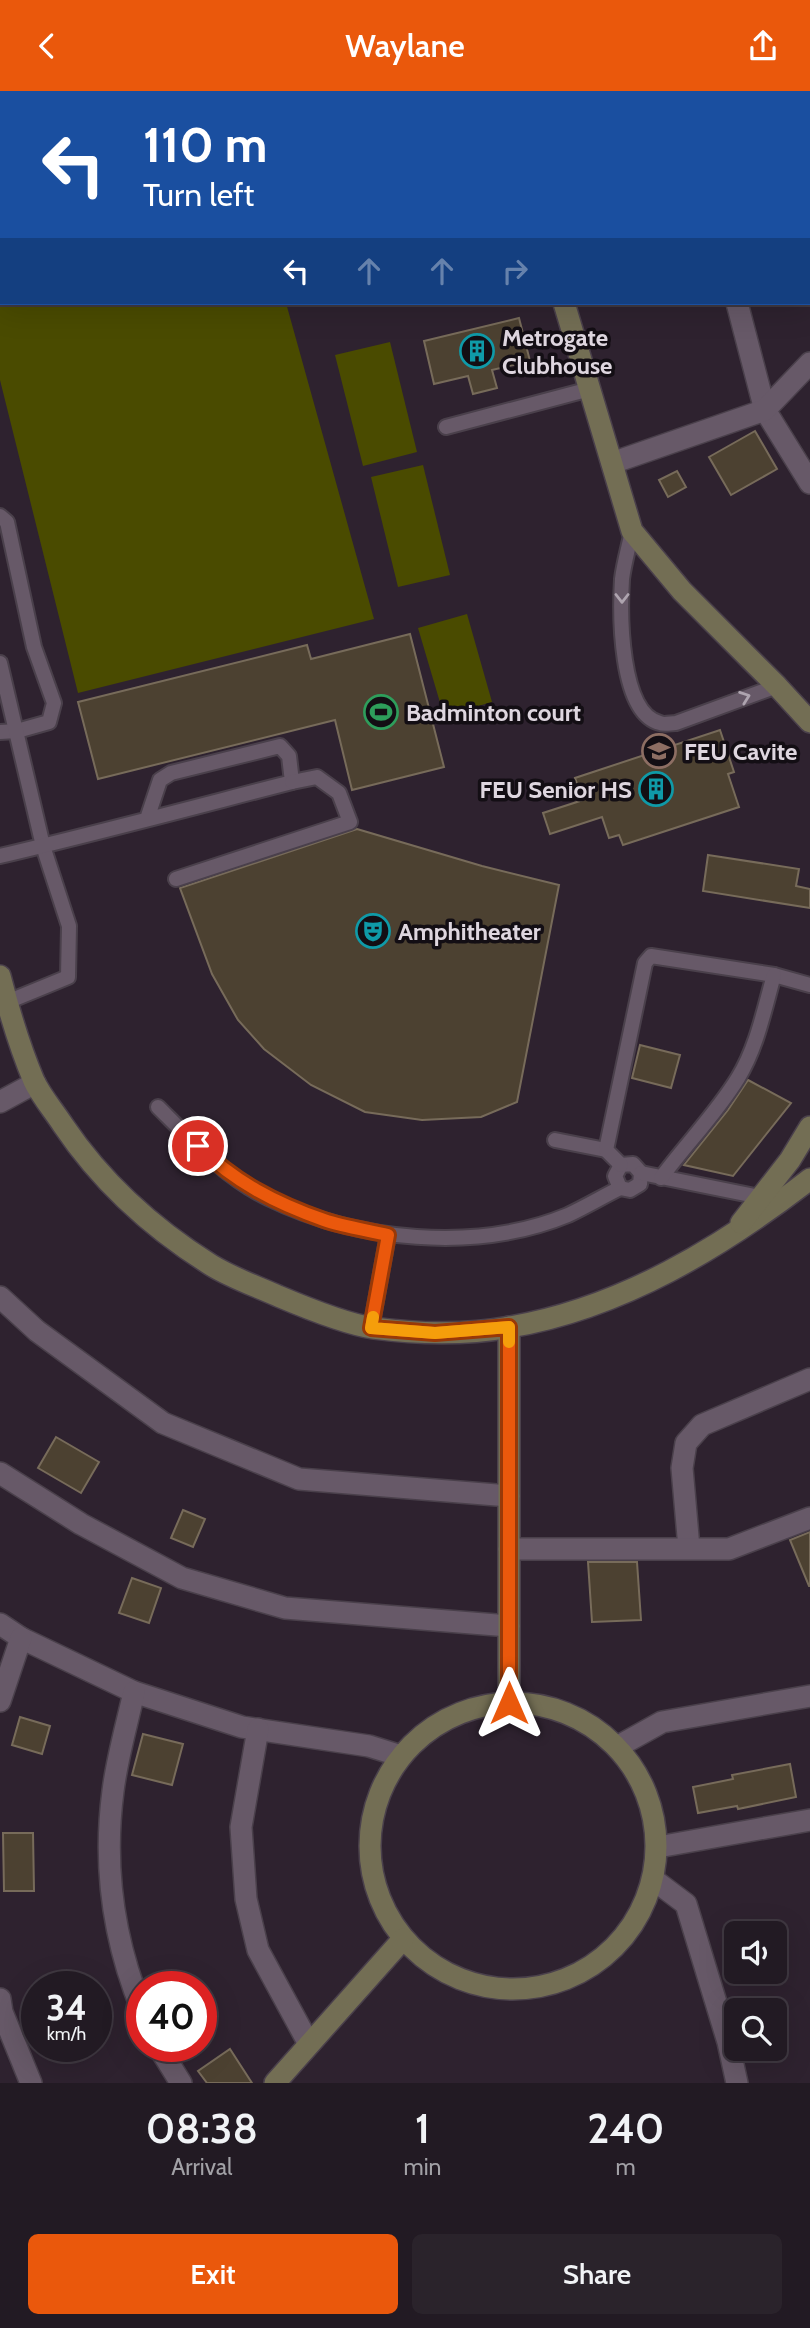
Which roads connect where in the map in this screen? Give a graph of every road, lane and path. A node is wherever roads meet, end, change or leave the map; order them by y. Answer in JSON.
{"nodes":[{"id":1,"x":565,"y":305,"type":"edge"},
{"id":2,"x":738,"y":305,"type":"edge"},
{"id":3,"x":810,"y":363,"type":"edge"},
{"id":4,"x":590,"y":389,"type":"junction"},
{"id":5,"x":765,"y":410,"type":"junction"},
{"id":6,"x":446,"y":427,"type":"dead end"},
{"id":7,"x":612,"y":463,"type":"junction"},
{"id":8,"x":810,"y":483,"type":"edge"},
{"id":9,"x":0,"y":516,"type":"edge"},
{"id":10,"x":632,"y":531,"type":"junction"},
{"id":11,"x":0,"y":663,"type":"edge"},
{"id":12,"x":777,"y":686,"type":"junction"},
{"id":13,"x":810,"y":722,"type":"edge"},
{"id":14,"x":17,"y":731,"type":"junction"},
{"id":15,"x":0,"y":732,"type":"edge"},
{"id":16,"x":292,"y":782,"type":"junction"},
{"id":17,"x":147,"y":820,"type":"junction"},
{"id":18,"x":43,"y":846,"type":"junction"},
{"id":19,"x":0,"y":856,"type":"edge"},
{"id":20,"x":176,"y":879,"type":"dead end"},
{"id":21,"x":0,"y":975,"type":"edge"},
{"id":22,"x":774,"y":975,"type":"junction"},
{"id":23,"x":810,"y":985,"type":"edge"},
{"id":24,"x":7,"y":1002,"type":"junction"},
{"id":25,"x":35,"y":1083,"type":"junction"},
{"id":26,"x":0,"y":1102,"type":"edge"},
{"id":27,"x":158,"y":1107,"type":"dead end"},
{"id":28,"x":810,"y":1127,"type":"edge"},
{"id":29,"x":555,"y":1140,"type":"dead end"},
{"id":30,"x":606,"y":1150,"type":"junction"},
{"id":31,"x":621,"y":1165,"type":"junction"},
{"id":32,"x":641,"y":1173,"type":"junction"},
{"id":33,"x":661,"y":1178,"type":"junction"},
{"id":34,"x":810,"y":1179,"type":"edge"},
{"id":35,"x":620,"y":1188,"type":"junction"},
{"id":36,"x":768,"y":1202,"type":"junction"},
{"id":37,"x":388,"y":1235,"type":"junction"},
{"id":38,"x":0,"y":1297,"type":"edge"},
{"id":39,"x":509,"y":1327,"type":"junction"},
{"id":40,"x":371,"y":1328,"type":"junction"},
{"id":41,"x":810,"y":1379,"type":"edge"},
{"id":42,"x":0,"y":1472,"type":"edge"},
{"id":43,"x":509,"y":1496,"type":"junction"},
{"id":44,"x":810,"y":1518,"type":"edge"},
{"id":45,"x":689,"y":1548,"type":"junction"},
{"id":46,"x":509,"y":1549,"type":"junction"},
{"id":47,"x":0,"y":1624,"type":"edge"},
{"id":48,"x":509,"y":1626,"type":"junction"},
{"id":49,"x":21,"y":1638,"type":"junction"},
{"id":50,"x":134,"y":1692,"type":"junction"},
{"id":51,"x":810,"y":1696,"type":"edge"},
{"id":52,"x":0,"y":1701,"type":"edge"},
{"id":53,"x":509,"y":1703,"type":"junction"},
{"id":54,"x":258,"y":1729,"type":"junction"},
{"id":55,"x":617,"y":1747,"type":"junction"},
{"id":56,"x":401,"y":1756,"type":"junction"},
{"id":57,"x":810,"y":1820,"type":"edge"},
{"id":58,"x":658,"y":1847,"type":"junction"},
{"id":59,"x":654,"y":1880,"type":"junction"},
{"id":60,"x":403,"y":1939,"type":"junction"},
{"id":61,"x":126,"y":1971,"type":"edge"},
{"id":62,"x":0,"y":1999,"type":"edge"},
{"id":63,"x":309,"y":2044,"type":"junction"},
{"id":64,"x":168,"y":2062,"type":"edge"},
{"id":65,"x":31,"y":2083,"type":"edge"},
{"id":66,"x":181,"y":2083,"type":"edge"},
{"id":67,"x":275,"y":2083,"type":"edge"},
{"id":68,"x":737,"y":2083,"type":"edge"}],
"edges":[{"from":1,"to":4,"type":"street"},
{"from":2,"to":5,"type":"street"},
{"from":3,"to":5,"type":"street"},
{"from":4,"to":6,"type":"lane"},
{"from":4,"to":7,"type":"street"},
{"from":5,"to":7,"type":"street"},
{"from":5,"to":8,"type":"street"},
{"from":7,"to":10,"type":"street"},
{"from":9,"to":14,"type":"lane"},
{"from":10,"to":12,"type":"street"},
{"from":10,"to":12,"type":"lane","one_way":true},
{"from":11,"to":14,"type":"lane"},
{"from":12,"to":13,"type":"street"},
{"from":14,"to":15,"type":"lane"},
{"from":14,"to":18,"type":"lane"},
{"from":16,"to":17,"type":"lane"},
{"from":16,"to":17,"type":"lane"},
{"from":16,"to":20,"type":"lane"},
{"from":17,"to":18,"type":"lane"},
{"from":18,"to":19,"type":"lane"},
{"from":18,"to":24,"type":"lane"},
{"from":21,"to":24,"type":"street"},
{"from":22,"to":23,"type":"lane"},
{"from":22,"to":30,"type":"lane"},
{"from":22,"to":33,"type":"lane"},
{"from":24,"to":25,"type":"street"},
{"from":25,"to":26,"type":"street"},
{"from":25,"to":40,"type":"street"},
{"from":27,"to":37,"type":"lane"},
{"from":28,"to":36,"type":"street"},
{"from":29,"to":30,"type":"lane"},
{"from":30,"to":31,"type":"lane"},
{"from":31,"to":32,"type":"lane"},
{"from":31,"to":35,"type":"lane"},
{"from":32,"to":33,"type":"lane"},
{"from":32,"to":35,"type":"lane"},
{"from":33,"to":36,"type":"lane"},
{"from":34,"to":36,"type":"street"},
{"from":35,"to":37,"type":"lane"},
{"from":36,"to":39,"type":"street"},
{"from":37,"to":40,"type":"lane"},
{"from":38,"to":43,"type":"street"},
{"from":39,"to":40,"type":"street"},
{"from":39,"to":43,"type":"street"},
{"from":41,"to":45,"type":"street"},
{"from":42,"to":48,"type":"street"},
{"from":43,"to":46,"type":"street"},
{"from":44,"to":45,"type":"street"},
{"from":45,"to":46,"type":"street"},
{"from":46,"to":48,"type":"street"},
{"from":47,"to":49,"type":"street"},
{"from":48,"to":53,"type":"street"},
{"from":49,"to":50,"type":"street"},
{"from":49,"to":52,"type":"street"},
{"from":50,"to":54,"type":"street"},
{"from":50,"to":61,"type":"street"},
{"from":51,"to":55,"type":"street"},
{"from":53,"to":55,"type":"street"},
{"from":53,"to":56,"type":"street"},
{"from":54,"to":56,"type":"street"},
{"from":54,"to":63,"type":"street"},
{"from":55,"to":58,"type":"street"},
{"from":56,"to":60,"type":"street"},
{"from":57,"to":58,"type":"street"},
{"from":58,"to":59,"type":"street"},
{"from":59,"to":60,"type":"street"},
{"from":59,"to":68,"type":"street"},
{"from":60,"to":63,"type":"street"},
{"from":62,"to":65,"type":"street"},
{"from":63,"to":67,"type":"street"},
{"from":64,"to":66,"type":"street"}]}
